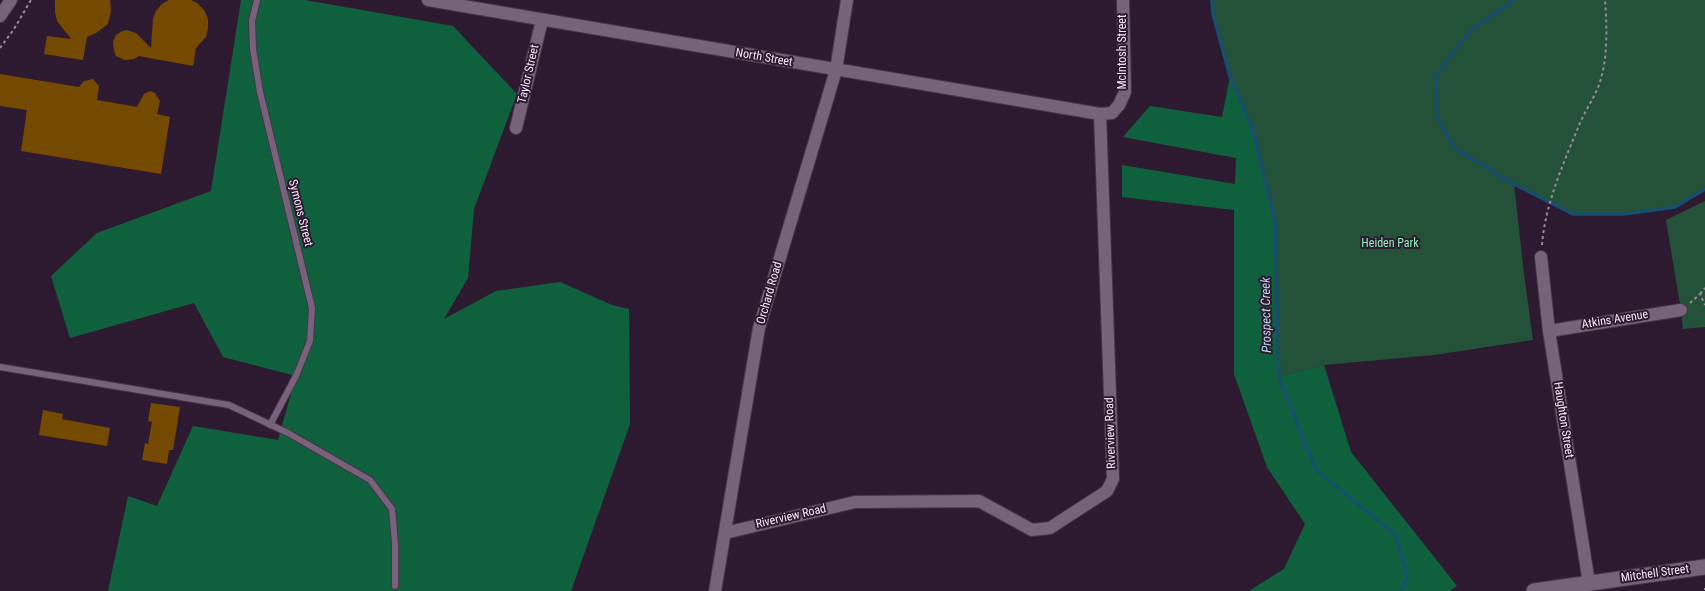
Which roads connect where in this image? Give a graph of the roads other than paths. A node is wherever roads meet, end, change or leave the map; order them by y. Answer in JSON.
{"nodes":[{"id":1,"x":11,"y":0,"type":"edge"},
{"id":2,"x":257,"y":0,"type":"edge"},
{"id":3,"x":428,"y":0,"type":"edge"},
{"id":4,"x":847,"y":0,"type":"edge"},
{"id":5,"x":1122,"y":0,"type":"edge"},
{"id":6,"x":497,"y":5,"type":"edge"},
{"id":7,"x":0,"y":16,"type":"edge"},
{"id":8,"x":542,"y":20,"type":"junction"},
{"id":9,"x":836,"y":70,"type":"junction"},
{"id":10,"x":1100,"y":114,"type":"junction"},
{"id":11,"x":516,"y":128,"type":"dead end"},
{"id":12,"x":1542,"y":257,"type":"road end"},
{"id":13,"x":1681,"y":310,"type":"road end"},
{"id":14,"x":1549,"y":331,"type":"junction"},
{"id":15,"x":0,"y":367,"type":"edge"},
{"id":16,"x":270,"y":425,"type":"junction"},
{"id":17,"x":725,"y":533,"type":"junction"},
{"id":18,"x":1705,"y":567,"type":"edge"},
{"id":19,"x":1589,"y":583,"type":"junction"},
{"id":20,"x":395,"y":586,"type":"dead end"},
{"id":21,"x":715,"y":591,"type":"edge"},
{"id":22,"x":1534,"y":591,"type":"edge"}],
"edges":[{"from":1,"to":7,"type":"street"},
{"from":2,"to":16,"type":"lane","name":"Symons Street"},
{"from":3,"to":6,"type":"street","name":"North Street"},
{"from":4,"to":9,"type":"street","name":"Orchard Road"},
{"from":5,"to":10,"type":"street","name":"McIntosh Street"},
{"from":6,"to":8,"type":"street","name":"North Street"},
{"from":8,"to":9,"type":"street","name":"North Street"},
{"from":8,"to":11,"type":"street","name":"Taylor Street"},
{"from":9,"to":10,"type":"street","name":"North Street"},
{"from":9,"to":17,"type":"street","name":"Orchard Road"},
{"from":10,"to":17,"type":"street","name":"Riverview Road"},
{"from":12,"to":14,"type":"street","name":"Haughton Street"},
{"from":13,"to":14,"type":"street","name":"Atkins Avenue"},
{"from":14,"to":19,"type":"street","name":"Haughton Street"},
{"from":15,"to":16,"type":"lane"},
{"from":16,"to":20,"type":"lane"},
{"from":17,"to":21,"type":"street","name":"Orchard Road"},
{"from":18,"to":19,"type":"street","name":"Mitchell Street"},
{"from":19,"to":22,"type":"street","name":"Mitchell Street"}]}
